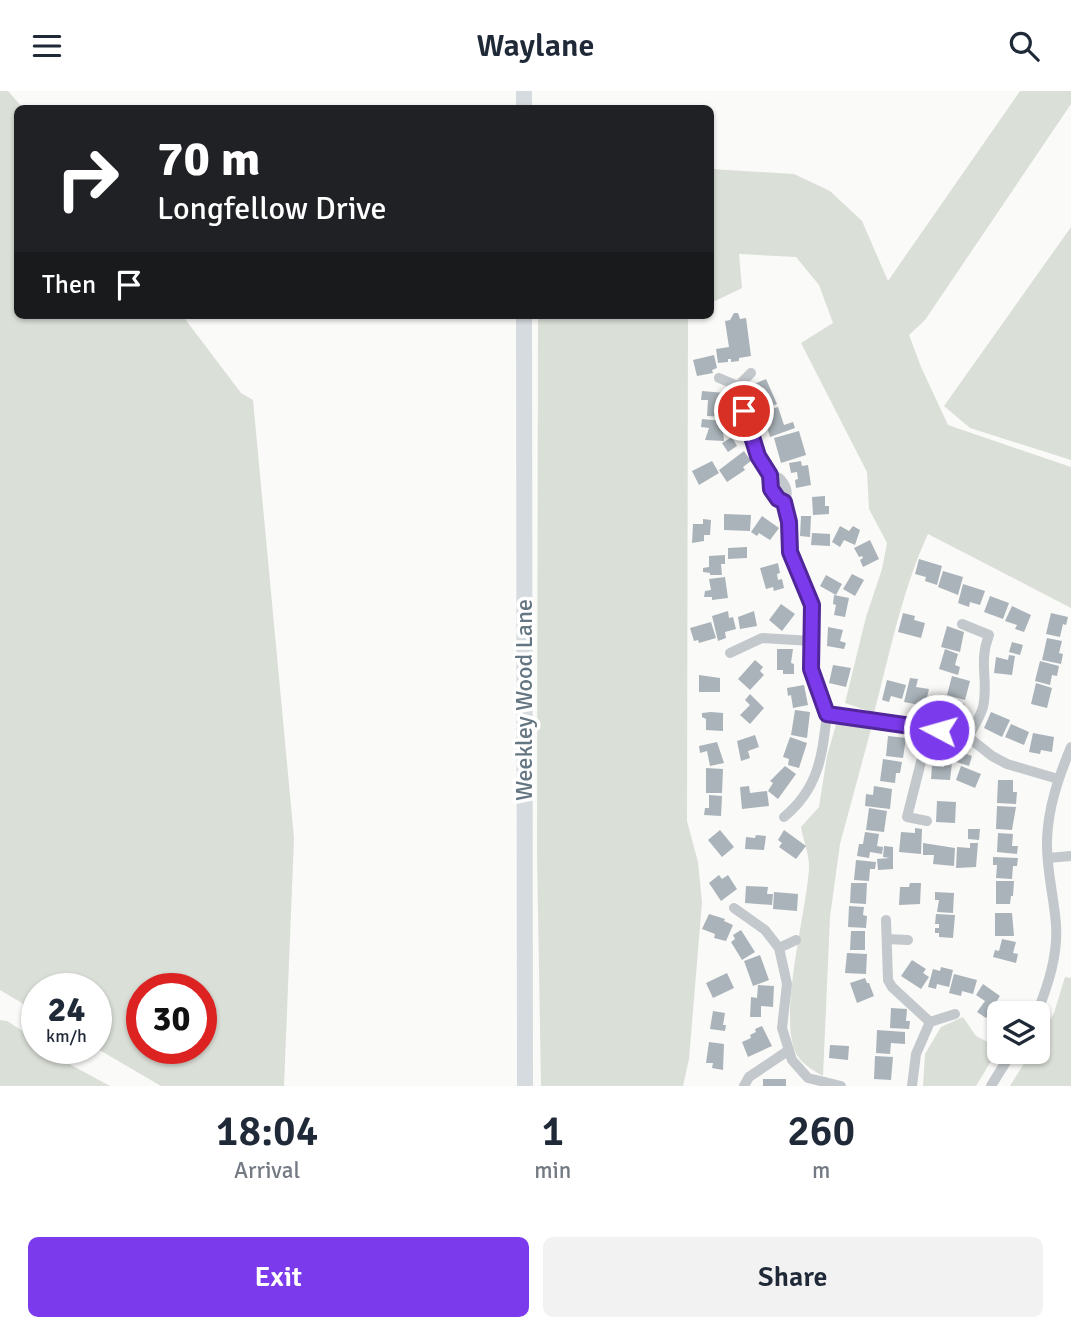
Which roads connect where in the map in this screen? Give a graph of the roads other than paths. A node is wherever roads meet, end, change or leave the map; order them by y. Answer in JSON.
{"nodes":[{"id":1,"x":524,"y":319,"type":"edge"},
{"id":2,"x":751,"y":373,"type":"dead end"},
{"id":3,"x":719,"y":378,"type":"dead end"},
{"id":4,"x":738,"y":386,"type":"junction"},
{"id":5,"x":962,"y":624,"type":"dead end"},
{"id":6,"x":812,"y":641,"type":"junction"},
{"id":7,"x":730,"y":653,"type":"dead end"},
{"id":8,"x":827,"y":714,"type":"junction"},
{"id":9,"x":923,"y":730,"type":"junction"},
{"id":10,"x":968,"y":737,"type":"junction"},
{"id":11,"x":1071,"y":747,"type":"edge"},
{"id":12,"x":1058,"y":779,"type":"junction"},
{"id":13,"x":784,"y":817,"type":"dead end"},
{"id":14,"x":926,"y":821,"type":"dead end"},
{"id":15,"x":1071,"y":856,"type":"edge"},
{"id":16,"x":1048,"y":858,"type":"junction"},
{"id":17,"x":734,"y":908,"type":"dead end"},
{"id":18,"x":886,"y":920,"type":"dead end"},
{"id":19,"x":887,"y":939,"type":"junction"},
{"id":20,"x":796,"y":940,"type":"dead end"},
{"id":21,"x":908,"y":940,"type":"dead end"},
{"id":22,"x":779,"y":948,"type":"junction"},
{"id":23,"x":1041,"y":1001,"type":"edge"},
{"id":24,"x":955,"y":1014,"type":"dead end"},
{"id":25,"x":930,"y":1022,"type":"junction"},
{"id":26,"x":789,"y":1050,"type":"junction"},
{"id":27,"x":1005,"y":1064,"type":"edge"},
{"id":28,"x":525,"y":1086,"type":"edge"},
{"id":29,"x":744,"y":1086,"type":"edge"},
{"id":30,"x":841,"y":1086,"type":"edge"},
{"id":31,"x":912,"y":1086,"type":"edge"},
{"id":32,"x":991,"y":1086,"type":"edge"}],
"edges":[{"from":1,"to":28,"type":"main road","name":"Weekley Wood Lane"},
{"from":2,"to":4,"type":"street"},
{"from":3,"to":4,"type":"street"},
{"from":4,"to":6,"type":"street"},
{"from":5,"to":10,"type":"street"},
{"from":6,"to":7,"type":"street"},
{"from":6,"to":8,"type":"street"},
{"from":8,"to":9,"type":"street"},
{"from":8,"to":13,"type":"street"},
{"from":9,"to":10,"type":"street"},
{"from":9,"to":14,"type":"street"},
{"from":10,"to":12,"type":"street"},
{"from":11,"to":12,"type":"street"},
{"from":12,"to":16,"type":"street"},
{"from":15,"to":16,"type":"street"},
{"from":16,"to":23,"type":"street"},
{"from":17,"to":22,"type":"street"},
{"from":18,"to":19,"type":"street"},
{"from":19,"to":21,"type":"street"},
{"from":19,"to":25,"type":"street"},
{"from":20,"to":22,"type":"street"},
{"from":22,"to":26,"type":"street"},
{"from":24,"to":25,"type":"street"},
{"from":25,"to":31,"type":"street"},
{"from":26,"to":29,"type":"street"},
{"from":26,"to":30,"type":"street"},
{"from":27,"to":32,"type":"street"}]}
